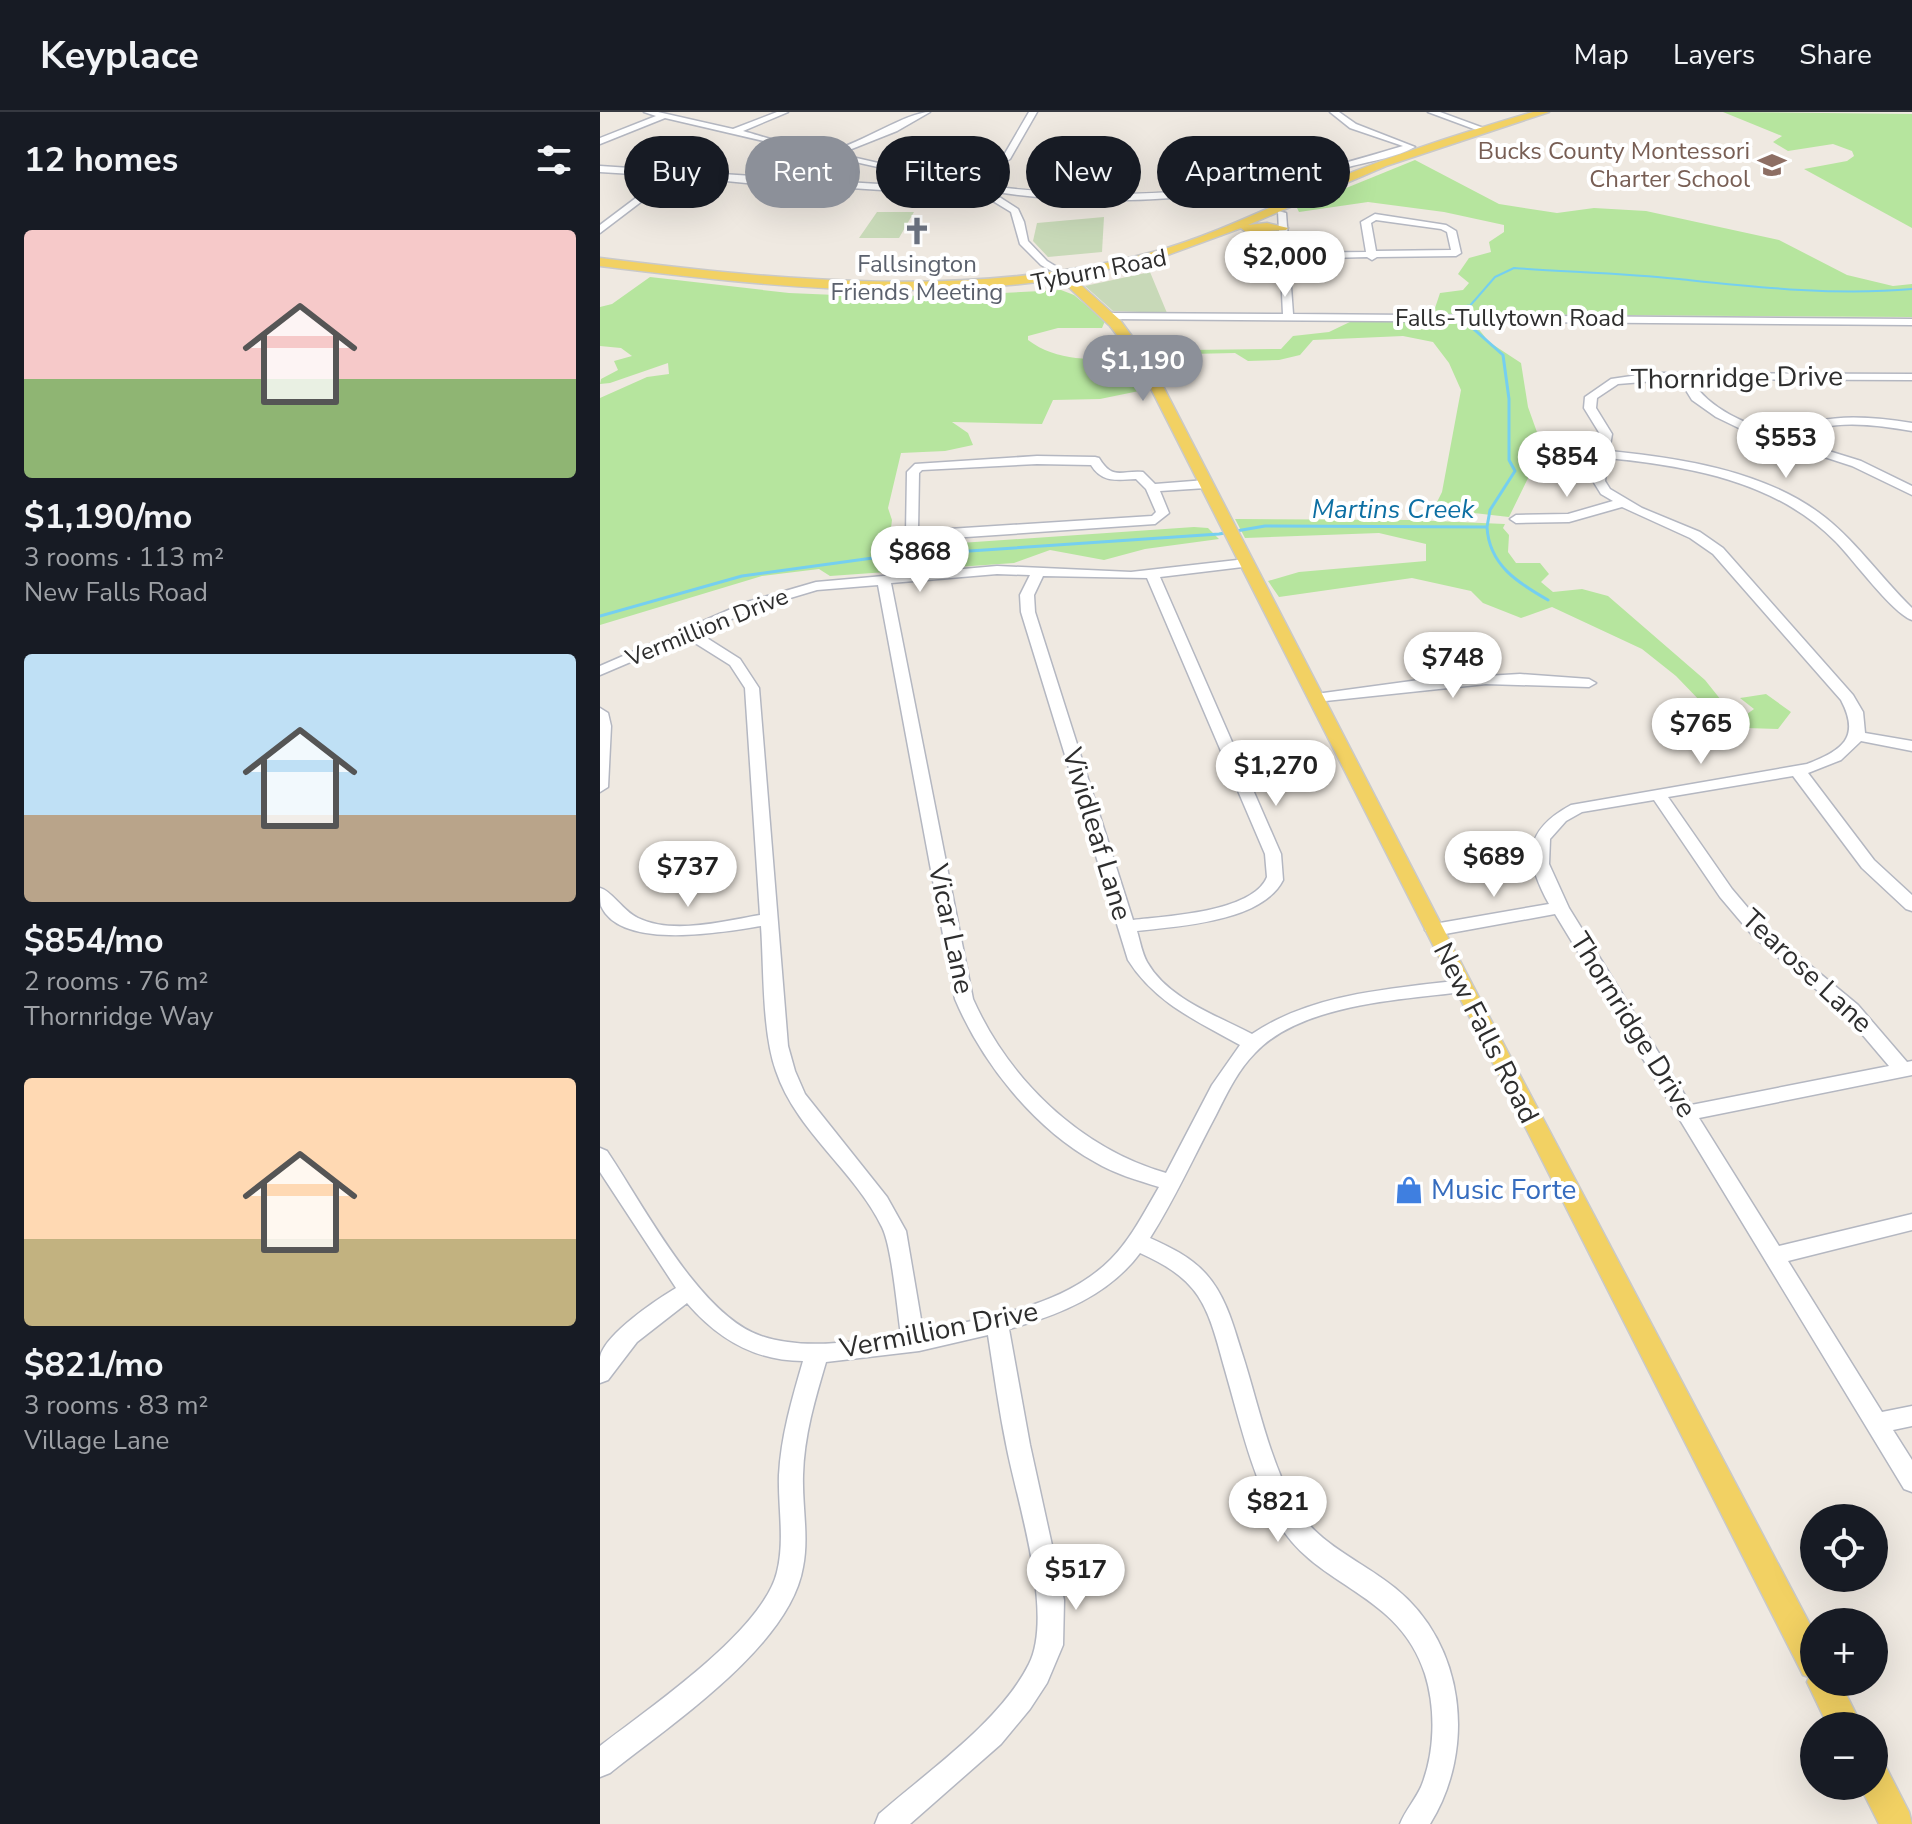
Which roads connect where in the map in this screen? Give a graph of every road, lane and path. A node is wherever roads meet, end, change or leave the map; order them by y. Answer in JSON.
{"nodes":[{"id":1,"x":648,"y":112,"type":"edge"},
{"id":2,"x":784,"y":112,"type":"edge"},
{"id":3,"x":926,"y":112,"type":"edge"},
{"id":4,"x":1033,"y":112,"type":"edge"},
{"id":5,"x":1334,"y":112,"type":"edge"},
{"id":6,"x":1432,"y":112,"type":"edge"},
{"id":7,"x":1544,"y":112,"type":"edge"},
{"id":8,"x":664,"y":116,"type":"junction"},
{"id":9,"x":1485,"y":130,"type":"junction"},
{"id":10,"x":734,"y":132,"type":"junction"},
{"id":11,"x":751,"y":136,"type":"edge"},
{"id":12,"x":860,"y":139,"type":"edge"},
{"id":13,"x":600,"y":141,"type":"edge"},
{"id":14,"x":1415,"y":148,"type":"junction"},
{"id":15,"x":1010,"y":152,"type":"edge"},
{"id":16,"x":1368,"y":158,"type":"junction"},
{"id":17,"x":1388,"y":162,"type":"junction"},
{"id":18,"x":1350,"y":163,"type":"edge"},
{"id":19,"x":600,"y":169,"type":"edge"},
{"id":20,"x":624,"y":171,"type":"edge"},
{"id":21,"x":1010,"y":191,"type":"edge"},
{"id":22,"x":1157,"y":194,"type":"edge"},
{"id":23,"x":1010,"y":207,"type":"edge"},
{"id":24,"x":629,"y":208,"type":"edge"},
{"id":25,"x":1279,"y":208,"type":"edge"},
{"id":26,"x":1280,"y":211,"type":"junction"},
{"id":27,"x":1282,"y":228,"type":"junction"},
{"id":28,"x":1245,"y":229,"type":"junction"},
{"id":29,"x":600,"y":230,"type":"edge"},
{"id":30,"x":1284,"y":256,"type":"junction"},
{"id":31,"x":1372,"y":257,"type":"junction"},
{"id":32,"x":1044,"y":263,"type":"junction"},
{"id":33,"x":1117,"y":264,"type":"junction"},
{"id":34,"x":600,"y":265,"type":"edge"},
{"id":35,"x":1065,"y":277,"type":"junction"},
{"id":36,"x":1033,"y":279,"type":"junction"},
{"id":37,"x":1014,"y":287,"type":"junction"},
{"id":38,"x":1083,"y":293,"type":"junction"},
{"id":39,"x":1108,"y":316,"type":"junction"},
{"id":40,"x":1288,"y":316,"type":"junction"},
{"id":41,"x":1910,"y":325,"type":"edge"},
{"id":42,"x":1682,"y":376,"type":"junction"},
{"id":43,"x":1912,"y":377,"type":"edge"},
{"id":44,"x":1912,"y":427,"type":"edge"},
{"id":45,"x":1782,"y":439,"type":"junction"},
{"id":46,"x":1604,"y":454,"type":"junction"},
{"id":47,"x":1206,"y":484,"type":"junction"},
{"id":48,"x":1152,"y":488,"type":"junction"},
{"id":49,"x":1912,"y":491,"type":"edge"},
{"id":50,"x":1621,"y":503,"type":"junction"},
{"id":51,"x":1516,"y":519,"type":"dead end"},
{"id":52,"x":1246,"y":563,"type":"junction"},
{"id":53,"x":1039,"y":571,"type":"junction"},
{"id":54,"x":1152,"y":574,"type":"junction"},
{"id":55,"x":883,"y":578,"type":"junction"},
{"id":56,"x":1912,"y":616,"type":"edge"},
{"id":57,"x":689,"y":633,"type":"junction"},
{"id":58,"x":600,"y":671,"type":"edge"},
{"id":59,"x":1589,"y":683,"type":"dead end"},
{"id":60,"x":1316,"y":698,"type":"junction"},
{"id":61,"x":600,"y":713,"type":"edge"},
{"id":62,"x":1857,"y":736,"type":"junction"},
{"id":63,"x":1912,"y":746,"type":"edge"},
{"id":64,"x":1798,"y":771,"type":"junction"},
{"id":65,"x":600,"y":787,"type":"edge"},
{"id":66,"x":1657,"y":793,"type":"junction"},
{"id":67,"x":600,"y":893,"type":"edge"},
{"id":68,"x":1912,"y":905,"type":"edge"},
{"id":69,"x":1560,"y":908,"type":"junction"},
{"id":70,"x":769,"y":919,"type":"junction"},
{"id":71,"x":1126,"y":927,"type":"junction"},
{"id":72,"x":1434,"y":930,"type":"junction"},
{"id":73,"x":1462,"y":986,"type":"junction"},
{"id":74,"x":1252,"y":1043,"type":"junction"},
{"id":75,"x":1908,"y":1069,"type":"edge"},
{"id":76,"x":1687,"y":1113,"type":"junction"},
{"id":77,"x":600,"y":1156,"type":"edge"},
{"id":78,"x":1169,"y":1182,"type":"junction"},
{"id":79,"x":1912,"y":1222,"type":"edge"},
{"id":80,"x":1137,"y":1242,"type":"junction"},
{"id":81,"x":1774,"y":1256,"type":"junction"},
{"id":82,"x":691,"y":1290,"type":"junction"},
{"id":83,"x":997,"y":1323,"type":"junction"},
{"id":84,"x":913,"y":1341,"type":"junction"},
{"id":85,"x":817,"y":1353,"type":"junction"},
{"id":86,"x":600,"y":1373,"type":"edge"},
{"id":87,"x":1912,"y":1416,"type":"edge"},
{"id":88,"x":1878,"y":1423,"type":"junction"},
{"id":89,"x":1912,"y":1481,"type":"edge"},
{"id":90,"x":1800,"y":1637,"type":"edge"},
{"id":91,"x":600,"y":1763,"type":"edge"},
{"id":92,"x":1885,"y":1800,"type":"edge"},
{"id":93,"x":889,"y":1824,"type":"edge"},
{"id":94,"x":1414,"y":1824,"type":"edge"},
{"id":95,"x":1897,"y":1824,"type":"edge"}],
"edges":[{"from":1,"to":8,"type":"street"},
{"from":2,"to":10,"type":"street"},
{"from":3,"to":12,"type":"street"},
{"from":4,"to":15,"type":"street"},
{"from":5,"to":14,"type":"street"},
{"from":6,"to":9,"type":"street"},
{"from":7,"to":9,"type":"main road","name":"Tyburn Road"},
{"from":8,"to":10,"type":"street"},
{"from":8,"to":13,"type":"street"},
{"from":9,"to":14,"type":"main road","name":"Tyburn Road"},
{"from":10,"to":11,"type":"street"},
{"from":14,"to":16,"type":"street"},
{"from":14,"to":17,"type":"main road","name":"Tyburn Road"},
{"from":16,"to":17,"type":"street"},
{"from":16,"to":18,"type":"street"},
{"from":17,"to":26,"type":"main road","name":"Tyburn Road"},
{"from":19,"to":20,"type":"street"},
{"from":21,"to":22,"type":"street"},
{"from":23,"to":32,"type":"street","name":"New Falls Road"},
{"from":24,"to":29,"type":"street"},
{"from":25,"to":26,"type":"street"},
{"from":26,"to":27,"type":"street"},
{"from":26,"to":28,"type":"main road","name":"Tyburn Road"},
{"from":26,"to":33,"type":"main road","name":"Tyburn Road"},
{"from":27,"to":28,"type":"main road"},
{"from":27,"to":30,"type":"street"},
{"from":28,"to":35,"type":"main road","name":"Tyburn Road"},
{"from":30,"to":31,"type":"street"},
{"from":30,"to":40,"type":"street"},
{"from":31,"to":31,"type":"street"},
{"from":32,"to":33,"type":"main road"},
{"from":32,"to":35,"type":"street","name":"New Falls Road"},
{"from":32,"to":36,"type":"main road"},
{"from":33,"to":35,"type":"main road","name":"Tyburn Road"},
{"from":34,"to":36,"type":"main road","name":"Tyburn Road"},
{"from":34,"to":37,"type":"main road","name":"Tyburn Road"},
{"from":35,"to":36,"type":"main road","name":"Tyburn Road"},
{"from":35,"to":37,"type":"main road","name":"Tyburn Road"},
{"from":35,"to":38,"type":"main road","name":"New Falls Road"},
{"from":37,"to":38,"type":"main road"},
{"from":38,"to":39,"type":"main road","name":"New Falls Road"},
{"from":39,"to":40,"type":"street","name":"Falls-Tullytown Road"},
{"from":39,"to":47,"type":"main road","name":"New Falls Road"},
{"from":40,"to":41,"type":"street","name":"Falls-Tullytown Road"},
{"from":42,"to":43,"type":"street","name":"Thornridge Drive"},
{"from":42,"to":45,"type":"street"},
{"from":42,"to":46,"type":"street","name":"Thornridge Drive"},
{"from":44,"to":45,"type":"street"},
{"from":45,"to":49,"type":"street"},
{"from":46,"to":50,"type":"street","name":"Thornridge Drive"},
{"from":46,"to":56,"type":"street"},
{"from":47,"to":48,"type":"street"},
{"from":47,"to":52,"type":"main road","name":"New Falls Road"},
{"from":48,"to":48,"type":"street"},
{"from":50,"to":51,"type":"street"},
{"from":50,"to":62,"type":"street"},
{"from":52,"to":54,"type":"street","name":"Vermillion Drive"},
{"from":52,"to":60,"type":"main road","name":"New Falls Road"},
{"from":53,"to":54,"type":"street","name":"Vermillion Drive"},
{"from":53,"to":55,"type":"street","name":"Vermillion Drive"},
{"from":53,"to":71,"type":"street","name":"Vividleaf Lane"},
{"from":54,"to":71,"type":"street"},
{"from":55,"to":57,"type":"street","name":"Vermillion Drive"},
{"from":55,"to":78,"type":"street","name":"Vicar Lane"},
{"from":57,"to":58,"type":"street","name":"Vermillion Drive"},
{"from":57,"to":70,"type":"street"},
{"from":59,"to":60,"type":"street"},
{"from":60,"to":72,"type":"main road","name":"New Falls Road"},
{"from":61,"to":65,"type":"street"},
{"from":62,"to":63,"type":"street"},
{"from":62,"to":64,"type":"street","name":"Thornridge Drive"},
{"from":64,"to":66,"type":"street","name":"Thornridge Drive"},
{"from":64,"to":68,"type":"street"},
{"from":66,"to":69,"type":"street","name":"Thornridge Drive"},
{"from":66,"to":75,"type":"street","name":"Tearose Lane"},
{"from":67,"to":70,"type":"street"},
{"from":69,"to":72,"type":"street"},
{"from":69,"to":76,"type":"street","name":"Thornridge Drive"},
{"from":70,"to":84,"type":"street"},
{"from":71,"to":74,"type":"street","name":"Vividleaf Lane"},
{"from":72,"to":73,"type":"main road","name":"New Falls Road"},
{"from":73,"to":74,"type":"street","name":"Vermillion Drive"},
{"from":73,"to":90,"type":"main road","name":"New Falls Road"},
{"from":74,"to":78,"type":"street","name":"Vermillion Drive"},
{"from":75,"to":76,"type":"street"},
{"from":76,"to":81,"type":"street","name":"Thornridge Drive"},
{"from":77,"to":82,"type":"street","name":"Vermillion Drive"},
{"from":78,"to":80,"type":"street","name":"Vermillion Drive"},
{"from":79,"to":81,"type":"street"},
{"from":80,"to":83,"type":"street","name":"Vermillion Drive"},
{"from":80,"to":94,"type":"street"},
{"from":81,"to":88,"type":"street","name":"Thornridge Drive"},
{"from":82,"to":85,"type":"street","name":"Vermillion Drive"},
{"from":82,"to":86,"type":"street"},
{"from":83,"to":84,"type":"street","name":"Vermillion Drive"},
{"from":83,"to":93,"type":"street"},
{"from":84,"to":85,"type":"street","name":"Vermillion Drive"},
{"from":85,"to":91,"type":"street"},
{"from":87,"to":88,"type":"street"},
{"from":88,"to":89,"type":"street","name":"Thornridge Drive"},
{"from":92,"to":95,"type":"main road"}]}
